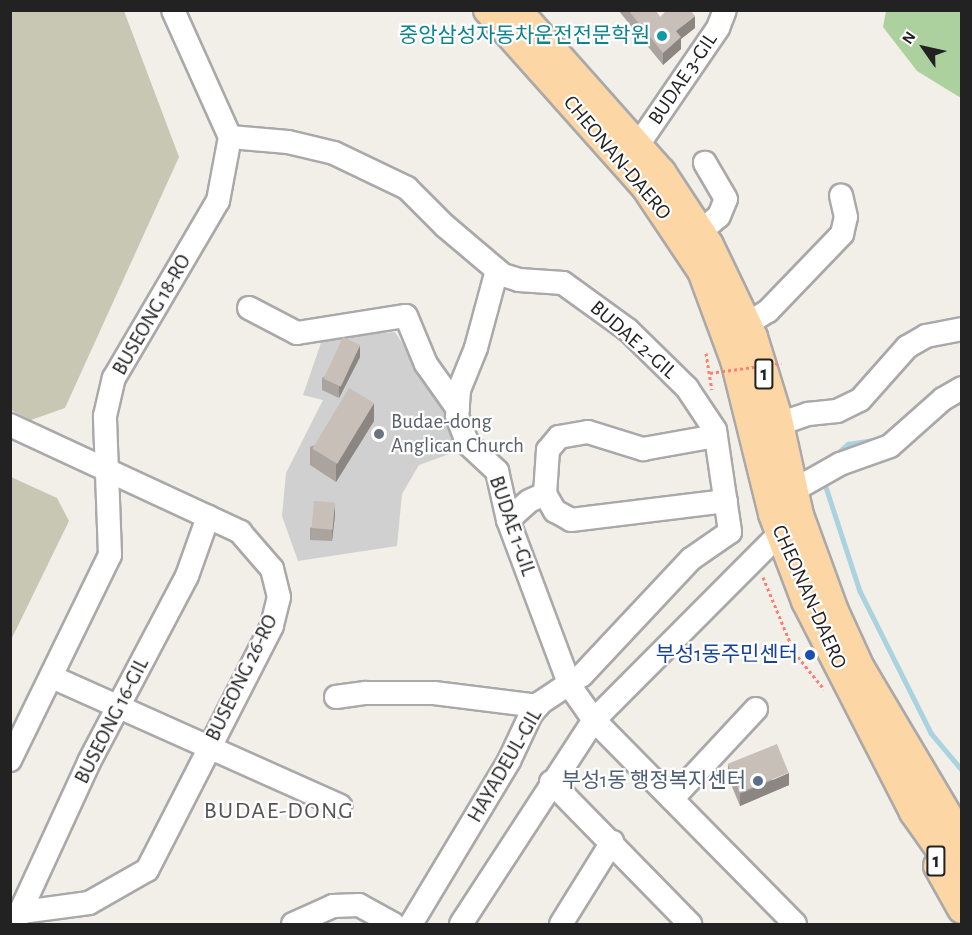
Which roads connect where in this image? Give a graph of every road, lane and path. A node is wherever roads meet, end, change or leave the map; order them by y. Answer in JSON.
{"nodes":[{"id":1,"x":172,"y":10,"type":"edge"},
{"id":2,"x":488,"y":10,"type":"edge"},
{"id":3,"x":517,"y":10,"type":"edge"},
{"id":4,"x":725,"y":10,"type":"edge"},
{"id":5,"x":230,"y":137,"type":"junction"},
{"id":6,"x":638,"y":145,"type":"junction"},
{"id":7,"x":705,"y":163,"type":"dead end"},
{"id":8,"x":841,"y":196,"type":"dead end"},
{"id":9,"x":701,"y":231,"type":"junction"},
{"id":10,"x":497,"y":270,"type":"junction"},
{"id":11,"x":249,"y":308,"type":"dead end"},
{"id":12,"x":747,"y":324,"type":"junction"},
{"id":13,"x":962,"y":329,"type":"edge"},
{"id":14,"x":706,"y":353,"type":"dead end"},
{"id":15,"x":781,"y":363,"type":"dead end"},
{"id":16,"x":962,"y":388,"type":"edge"},
{"id":17,"x":458,"y":409,"type":"junction"},
{"id":18,"x":779,"y":424,"type":"junction"},
{"id":19,"x":10,"y":425,"type":"edge"},
{"id":20,"x":716,"y":436,"type":"junction"},
{"id":21,"x":110,"y":470,"type":"junction"},
{"id":22,"x":545,"y":494,"type":"junction"},
{"id":23,"x":726,"y":501,"type":"junction"},
{"id":24,"x":791,"y":504,"type":"junction"},
{"id":25,"x":208,"y":517,"type":"junction"},
{"id":26,"x":508,"y":520,"type":"junction"},
{"id":27,"x":730,"y":532,"type":"joint"},
{"id":28,"x":52,"y":676,"type":"junction"},
{"id":29,"x":570,"y":686,"type":"junction"},
{"id":30,"x":336,"y":697,"type":"dead end"},
{"id":31,"x":537,"y":706,"type":"junction"},
{"id":32,"x":118,"y":708,"type":"junction"},
{"id":33,"x":756,"y":709,"type":"dead end"},
{"id":34,"x":594,"y":720,"type":"junction"},
{"id":35,"x":209,"y":747,"type":"junction"},
{"id":36,"x":10,"y":760,"type":"edge"},
{"id":37,"x":551,"y":782,"type":"junction"},
{"id":38,"x":928,"y":783,"type":"junction"},
{"id":39,"x":672,"y":799,"type":"junction"},
{"id":40,"x":341,"y":806,"type":"dead end"},
{"id":41,"x":914,"y":812,"type":"junction"},
{"id":42,"x":962,"y":824,"type":"edge"},
{"id":43,"x":962,"y":840,"type":"edge"},
{"id":44,"x":612,"y":842,"type":"junction"},
{"id":45,"x":962,"y":880,"type":"edge"},
{"id":46,"x":962,"y":909,"type":"edge"},
{"id":47,"x":18,"y":918,"type":"edge"},
{"id":48,"x":293,"y":924,"type":"edge"},
{"id":49,"x":393,"y":924,"type":"edge"},
{"id":50,"x":411,"y":924,"type":"edge"},
{"id":51,"x":461,"y":924,"type":"edge"},
{"id":52,"x":561,"y":924,"type":"edge"},
{"id":53,"x":690,"y":924,"type":"edge"},
{"id":54,"x":795,"y":924,"type":"edge"}],
"edges":[{"from":1,"to":5,"type":"street"},
{"from":2,"to":24,"type":"main road","name":"CHEONAN-DAERO","number":"1"},
{"from":3,"to":6,"type":"main road","name":"CHEONAN-DAERO","number":"1"},
{"from":4,"to":6,"type":"street","name":"BUDAE 3-GIL"},
{"from":5,"to":10,"type":"street","name":"BUDAE 2-GIL"},
{"from":5,"to":21,"type":"street","name":"BUSEONG 18-RO"},
{"from":6,"to":9,"type":"main road","name":"CHEONAN-DAERO","number":"1"},
{"from":7,"to":9,"type":"street"},
{"from":8,"to":12,"type":"street"},
{"from":9,"to":12,"type":"main road","name":"CHEONAN-DAERO","number":"1"},
{"from":10,"to":17,"type":"street","name":"BUDAE 1-GIL"},
{"from":10,"to":20,"type":"street","name":"BUDAE 2-GIL"},
{"from":11,"to":17,"type":"street"},
{"from":12,"to":18,"type":"main road","name":"CHEONAN-DAERO","number":"1"},
{"from":13,"to":18,"type":"street"},
{"from":14,"to":15,"type":"path","bridge":true},
{"from":16,"to":24,"type":"street"},
{"from":17,"to":26,"type":"street","name":"BUDAE 1-GIL"},
{"from":18,"to":24,"type":"main road","name":"CHEONAN-DAERO","number":"1"},
{"from":19,"to":21,"type":"street","name":"BUSEONG 26-RO"},
{"from":20,"to":22,"type":"street"},
{"from":20,"to":23,"type":"street","name":"BUDAE 2-GIL"},
{"from":21,"to":25,"type":"street","name":"BUSEONG 26-RO"},
{"from":21,"to":28,"type":"street","name":"BUSEONG 18-RO"},
{"from":22,"to":23,"type":"street"},
{"from":22,"to":26,"type":"street"},
{"from":23,"to":27,"type":"street","name":"BUDAE 2-GIL"},
{"from":24,"to":34,"type":"street"},
{"from":24,"to":38,"type":"main road","name":"CHEONAN-DAERO","number":"1"},
{"from":24,"to":41,"type":"main road","name":"CHEONAN-DAERO","number":"1"},
{"from":25,"to":32,"type":"street","name":"BUSEONG 16-GIL"},
{"from":25,"to":35,"type":"street","name":"BUSEONG 26-RO"},
{"from":26,"to":29,"type":"street","name":"BUDAE 1-GIL"},
{"from":27,"to":29,"type":"street","name":"HAYADEUL-GIL"},
{"from":28,"to":32,"type":"street"},
{"from":28,"to":36,"type":"street","name":"BUSEONG 18-RO"},
{"from":29,"to":31,"type":"street","name":"HAYADEUL-GIL"},
{"from":29,"to":34,"type":"street","name":"BUDAE 1-GIL"},
{"from":30,"to":31,"type":"street"},
{"from":31,"to":50,"type":"street","name":"HAYADEUL-GIL"},
{"from":32,"to":35,"type":"street"},
{"from":32,"to":47,"type":"street","name":"BUSEONG 16-GIL"},
{"from":33,"to":39,"type":"street"},
{"from":34,"to":37,"type":"street"},
{"from":34,"to":39,"type":"street","name":"BUDAE 1-GIL"},
{"from":35,"to":40,"type":"street"},
{"from":35,"to":47,"type":"street","name":"BUSEONG 26-RO"},
{"from":37,"to":44,"type":"street"},
{"from":37,"to":51,"type":"street"},
{"from":38,"to":42,"type":"main road","number":"1"},
{"from":38,"to":43,"type":"main road","name":"CHEONAN-DAERO"},
{"from":39,"to":54,"type":"street","name":"BUDAE 1-GIL"},
{"from":41,"to":45,"type":"main road","name":"CHEONAN-DAERO"},
{"from":41,"to":46,"type":"main road","number":"1"},
{"from":44,"to":52,"type":"street"},
{"from":44,"to":53,"type":"street"},
{"from":48,"to":49,"type":"street"}]}
